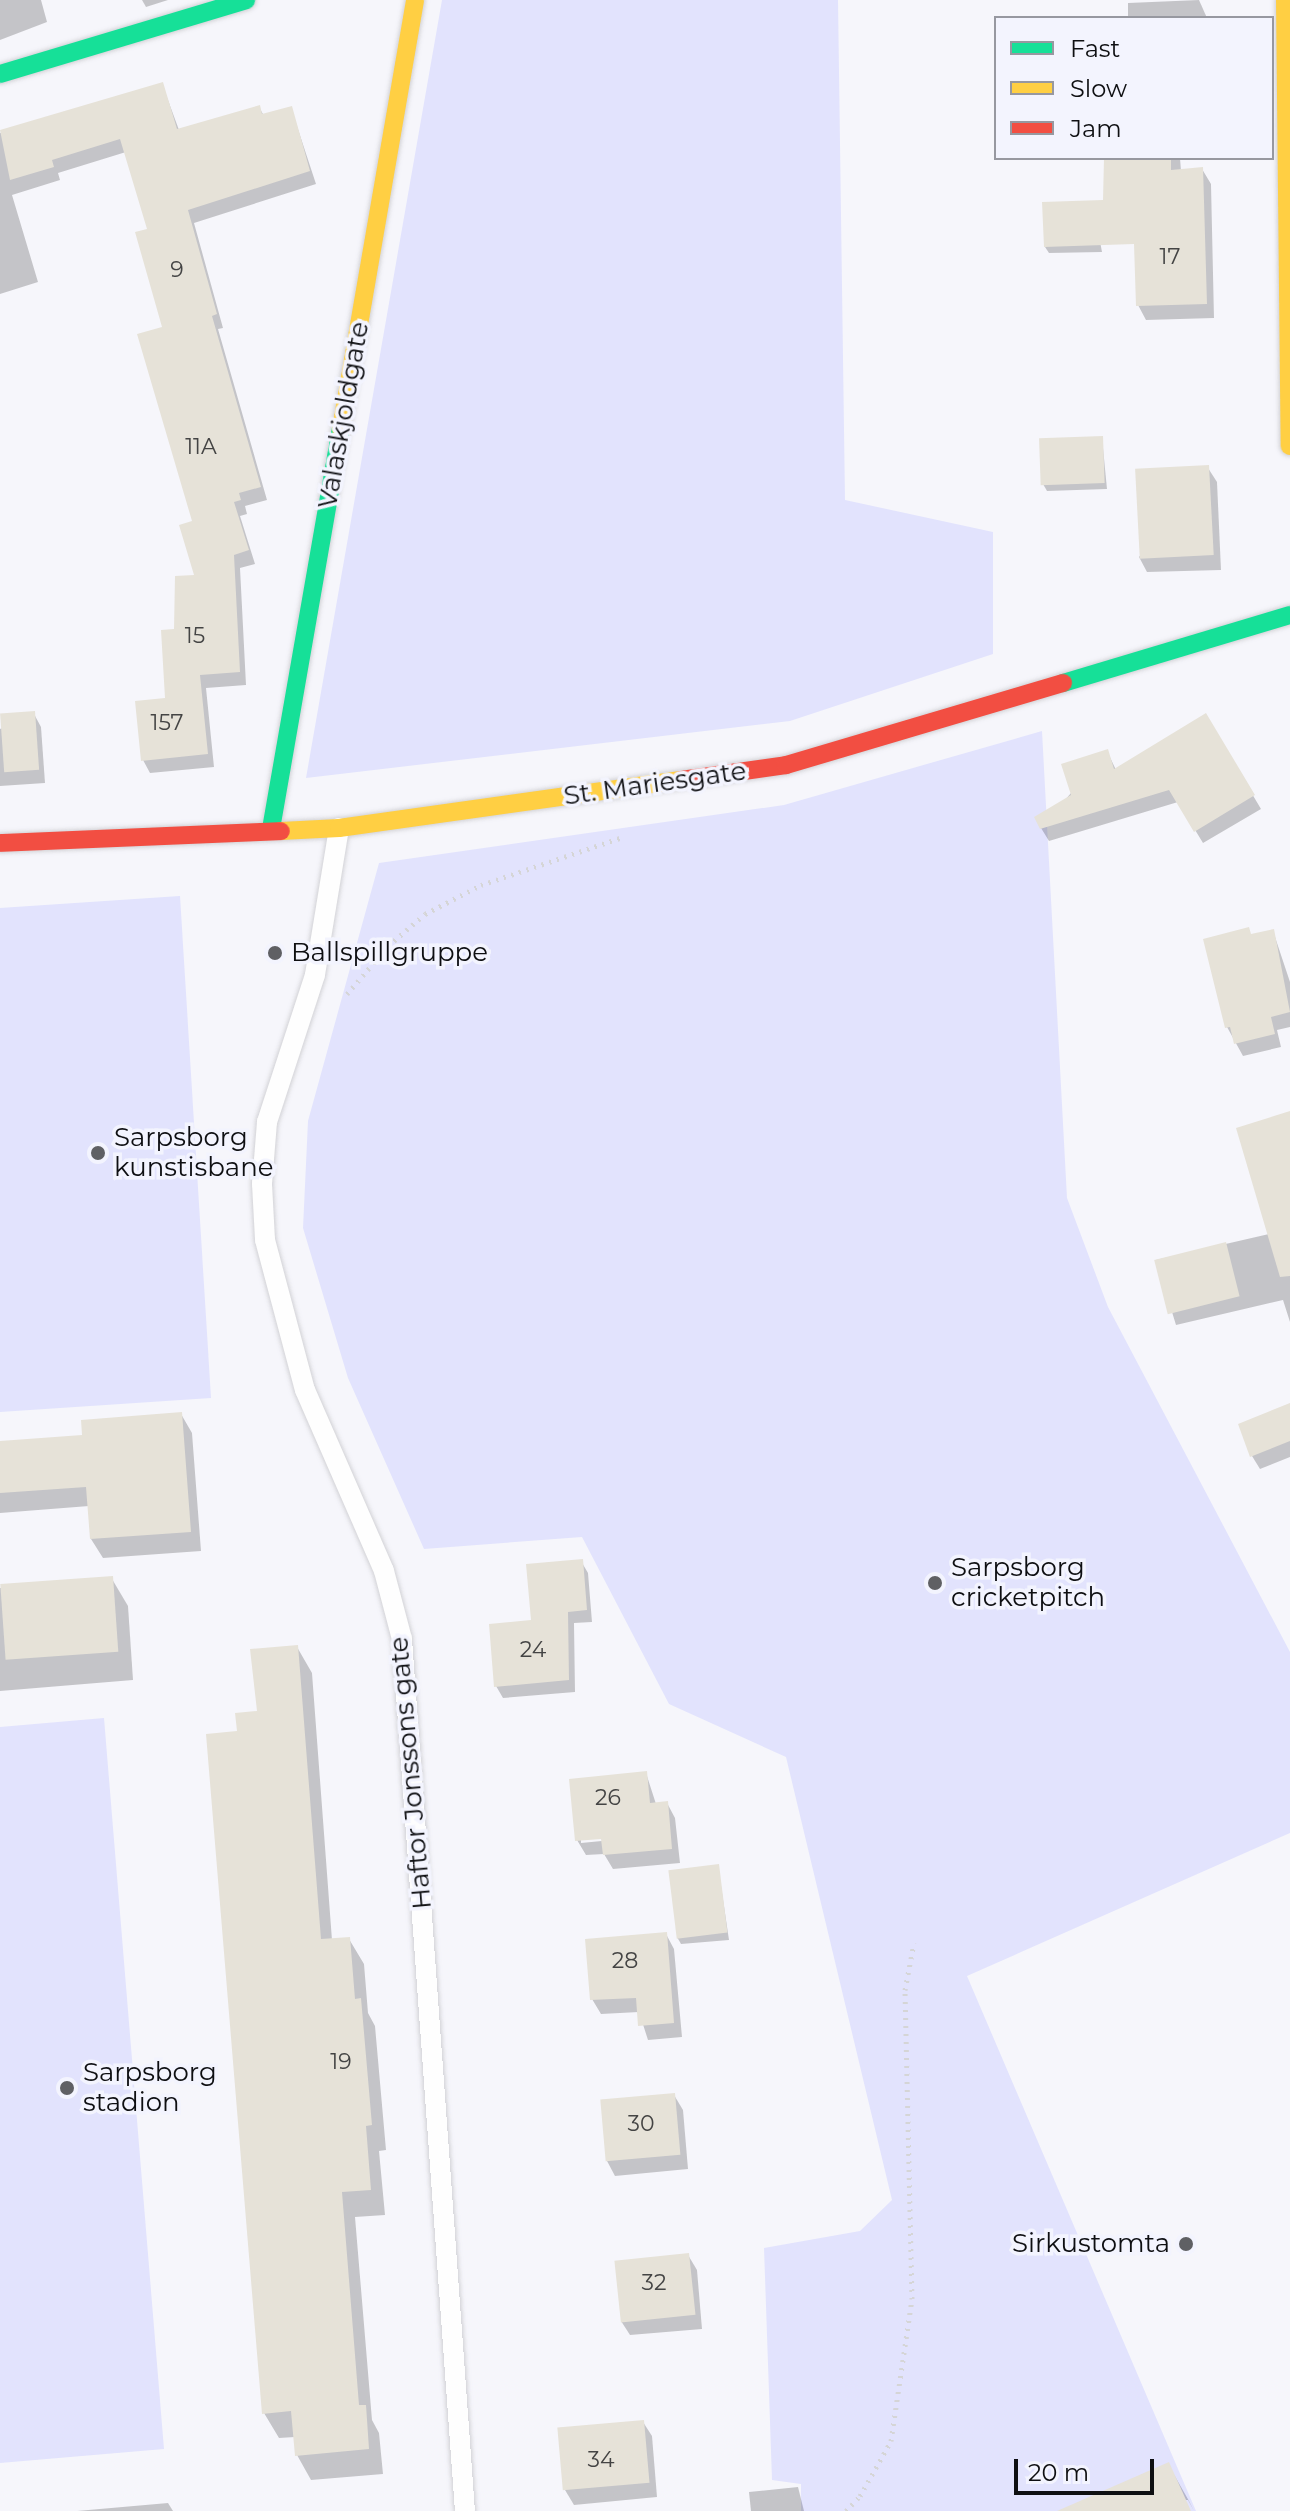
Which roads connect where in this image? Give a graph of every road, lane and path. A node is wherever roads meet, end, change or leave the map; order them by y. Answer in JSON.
{"nodes":[{"id":1,"x":246,"y":0,"type":"edge"},
{"id":2,"x":415,"y":0,"type":"edge"},
{"id":3,"x":1285,"y":0,"type":"edge"},
{"id":4,"x":0,"y":74,"type":"edge"},
{"id":5,"x":1289,"y":332,"type":"edge"},
{"id":6,"x":1290,"y":446,"type":"edge"},
{"id":7,"x":1290,"y":615,"type":"edge"},
{"id":8,"x":339,"y":828,"type":"junction"},
{"id":9,"x":271,"y":829,"type":"junction"},
{"id":10,"x":632,"y":834,"type":"dead end"},
{"id":11,"x":0,"y":843,"type":"edge"},
{"id":12,"x":342,"y":1000,"type":"dead end"},
{"id":13,"x":914,"y":1943,"type":"dead end"},
{"id":14,"x":465,"y":2511,"type":"edge"},
{"id":15,"x":846,"y":2511,"type":"edge"}],
"edges":[{"from":1,"to":4,"type":"street"},
{"from":2,"to":9,"type":"street","name":"Valaskjoldgate"},
{"from":3,"to":5,"type":"street"},
{"from":5,"to":6,"type":"street"},
{"from":7,"to":8,"type":"street","name":"St. Mariesgate"},
{"from":8,"to":9,"type":"street","name":"St. Mariesgate"},
{"from":8,"to":14,"type":"lane","name":"Haftor Jonssons gate"},
{"from":9,"to":11,"type":"street","name":"St. Mariesgate"},
{"from":10,"to":12,"type":"path"},
{"from":13,"to":15,"type":"path"}]}
